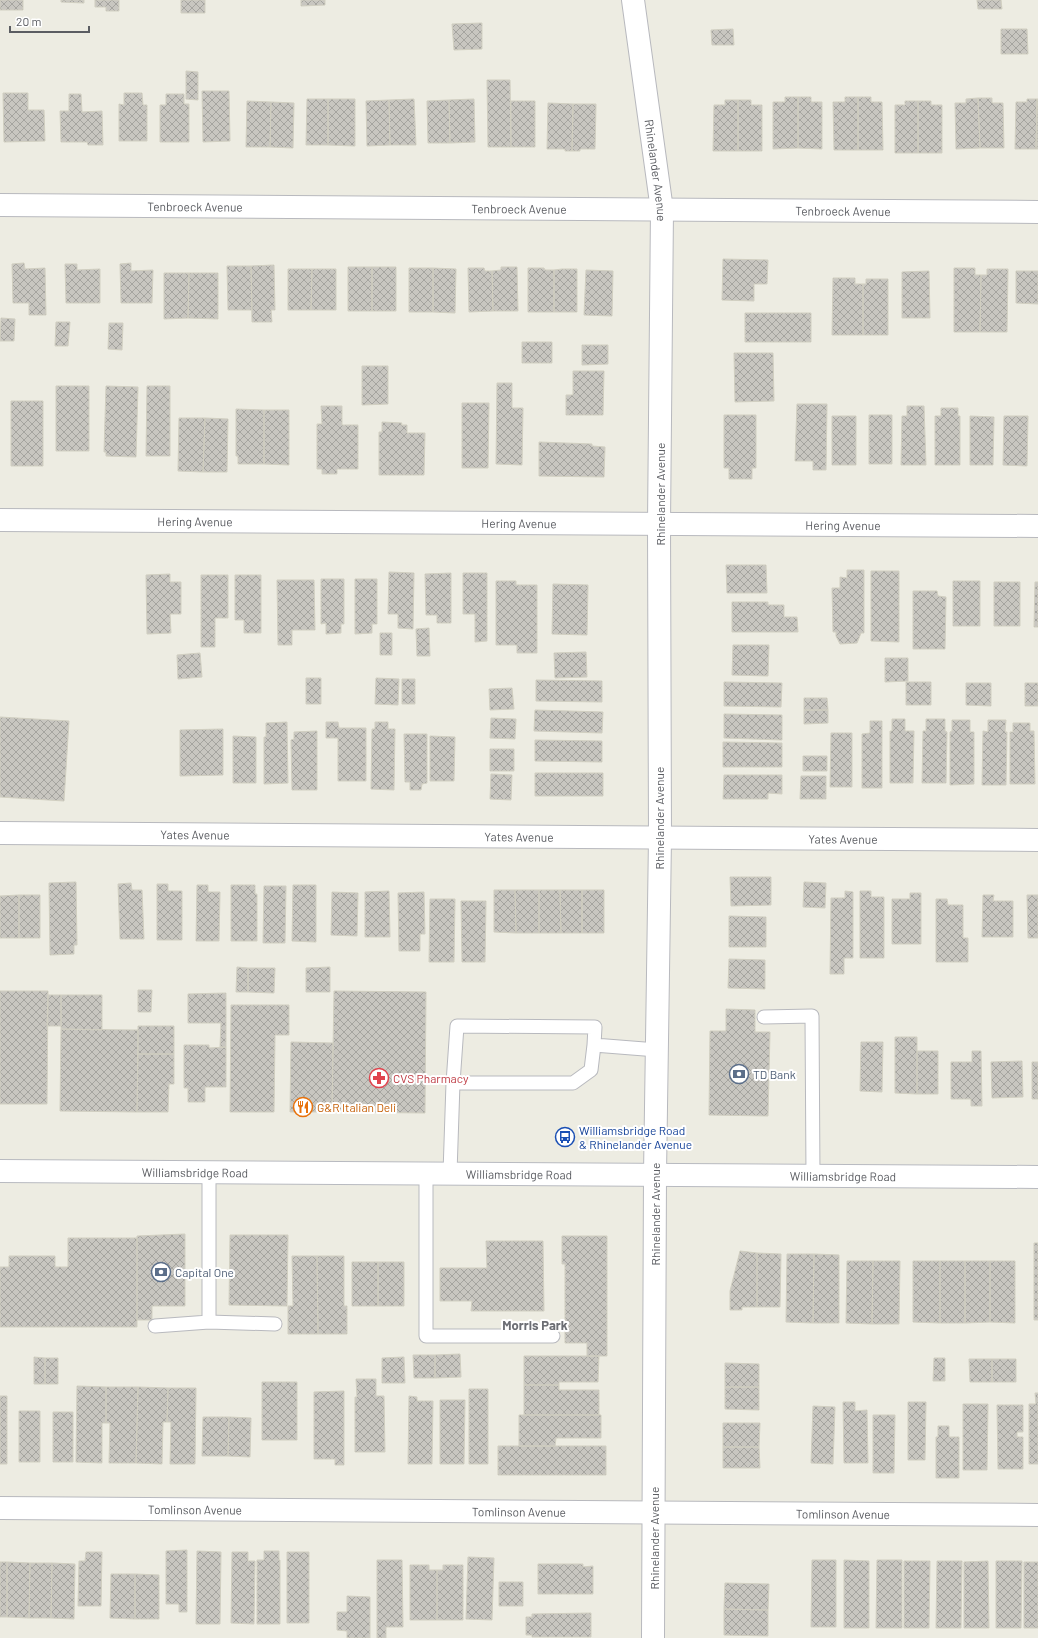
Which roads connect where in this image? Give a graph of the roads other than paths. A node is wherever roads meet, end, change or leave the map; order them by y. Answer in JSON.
{"nodes":[{"id":1,"x":633,"y":0,"type":"edge"},
{"id":2,"x":0,"y":205,"type":"edge"},
{"id":3,"x":662,"y":210,"type":"junction"},
{"id":4,"x":1038,"y":212,"type":"edge"},
{"id":5,"x":0,"y":520,"type":"edge"},
{"id":6,"x":659,"y":524,"type":"junction"},
{"id":7,"x":1038,"y":526,"type":"edge"},
{"id":8,"x":0,"y":833,"type":"edge"},
{"id":9,"x":660,"y":838,"type":"junction"},
{"id":10,"x":1038,"y":840,"type":"edge"},
{"id":11,"x":764,"y":1017,"type":"dead end"},
{"id":12,"x":594,"y":1046,"type":"junction"},
{"id":13,"x":657,"y":1050,"type":"junction"},
{"id":14,"x":453,"y":1083,"type":"junction"},
{"id":15,"x":0,"y":1171,"type":"edge"},
{"id":16,"x":209,"y":1172,"type":"junction"},
{"id":17,"x":426,"y":1173,"type":"junction"},
{"id":18,"x":450,"y":1173,"type":"junction"},
{"id":19,"x":655,"y":1175,"type":"junction"},
{"id":20,"x":813,"y":1176,"type":"junction"},
{"id":21,"x":1038,"y":1177,"type":"edge"},
{"id":22,"x":209,"y":1322,"type":"junction"},
{"id":23,"x":274,"y":1324,"type":"dead end"},
{"id":24,"x":155,"y":1326,"type":"dead end"},
{"id":25,"x":553,"y":1336,"type":"dead end"},
{"id":26,"x":0,"y":1508,"type":"edge"},
{"id":27,"x":654,"y":1512,"type":"junction"},
{"id":28,"x":1038,"y":1515,"type":"edge"},
{"id":29,"x":653,"y":1638,"type":"edge"}],
"edges":[{"from":1,"to":3,"type":"street","name":"Rhinelander Avenue"},
{"from":2,"to":3,"type":"street","name":"Tenbroeck Avenue"},
{"from":3,"to":4,"type":"street","name":"Tenbroeck Avenue"},
{"from":3,"to":6,"type":"street","name":"Rhinelander Avenue"},
{"from":5,"to":6,"type":"street","name":"Hering Avenue"},
{"from":6,"to":7,"type":"street","name":"Hering Avenue"},
{"from":6,"to":9,"type":"street","name":"Rhinelander Avenue"},
{"from":8,"to":9,"type":"street","name":"Yates Avenue"},
{"from":9,"to":10,"type":"street","name":"Yates Avenue"},
{"from":9,"to":13,"type":"street","name":"Rhinelander Avenue"},
{"from":11,"to":20,"type":"lane"},
{"from":12,"to":13,"type":"lane"},
{"from":12,"to":14,"type":"lane"},
{"from":12,"to":14,"type":"lane"},
{"from":13,"to":19,"type":"street","name":"Rhinelander Avenue"},
{"from":14,"to":18,"type":"lane"},
{"from":15,"to":16,"type":"street","name":"Williamsbridge Road"},
{"from":16,"to":17,"type":"street","name":"Williamsbridge Road"},
{"from":16,"to":22,"type":"lane"},
{"from":17,"to":18,"type":"street","name":"Williamsbridge Road"},
{"from":17,"to":25,"type":"lane"},
{"from":18,"to":19,"type":"street","name":"Williamsbridge Road"},
{"from":19,"to":20,"type":"street","name":"Williamsbridge Road"},
{"from":19,"to":27,"type":"street","name":"Rhinelander Avenue"},
{"from":20,"to":21,"type":"street","name":"Williamsbridge Road"},
{"from":22,"to":23,"type":"lane"},
{"from":22,"to":24,"type":"lane"},
{"from":26,"to":27,"type":"street","name":"Tomlinson Avenue"},
{"from":27,"to":28,"type":"street","name":"Tomlinson Avenue"},
{"from":27,"to":29,"type":"street","name":"Rhinelander Avenue"}]}
